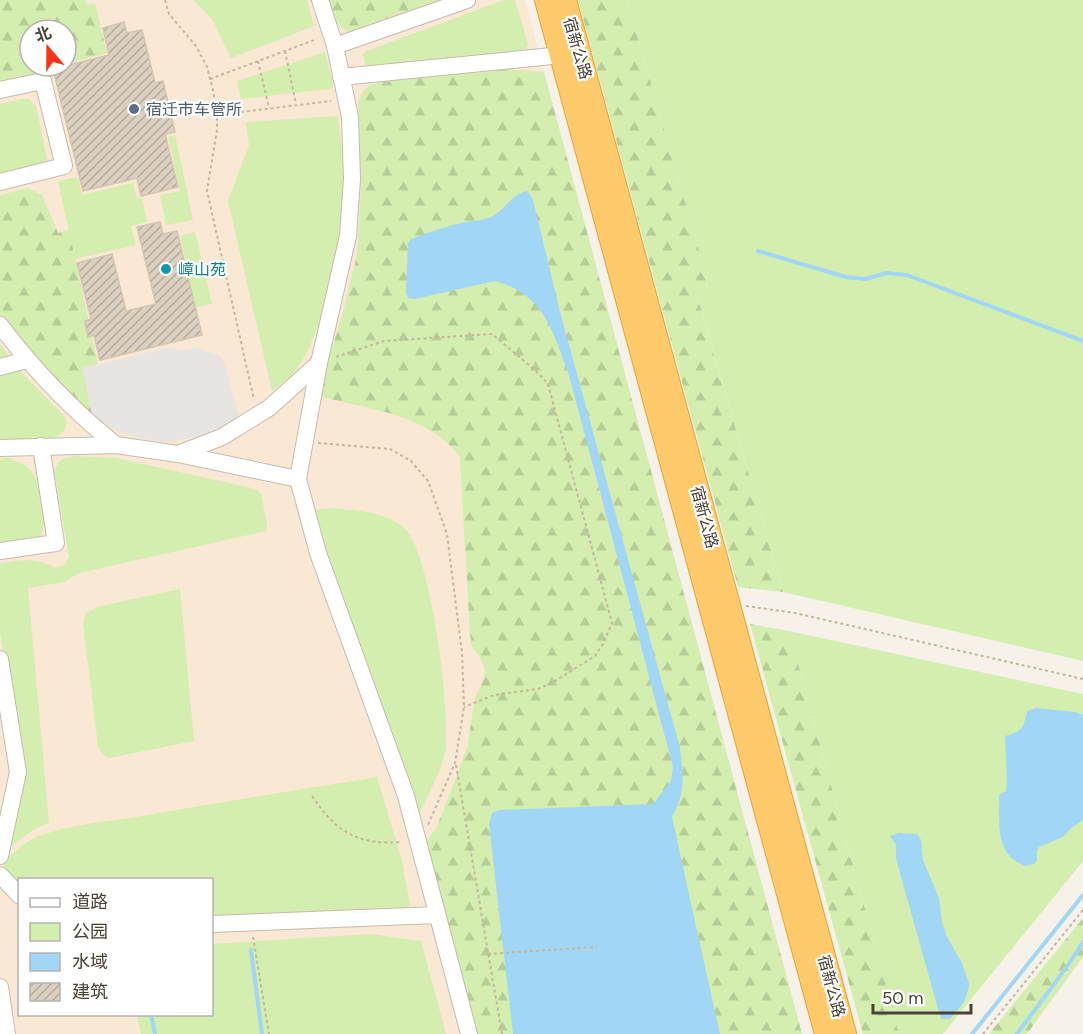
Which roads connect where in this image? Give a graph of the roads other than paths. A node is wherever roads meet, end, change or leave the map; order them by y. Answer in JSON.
{"nodes":[{"id":1,"x":320,"y":0,"type":"edge"},
{"id":2,"x":467,"y":0,"type":"edge"},
{"id":3,"x":546,"y":0,"type":"edge"},
{"id":4,"x":565,"y":0,"type":"edge"},
{"id":5,"x":334,"y":40,"type":"junction"},
{"id":6,"x":561,"y":55,"type":"junction"},
{"id":7,"x":341,"y":77,"type":"junction"},
{"id":8,"x":0,"y":90,"type":"edge"},
{"id":9,"x":0,"y":182,"type":"edge"},
{"id":10,"x":0,"y":325,"type":"edge"},
{"id":11,"x":27,"y":360,"type":"junction"},
{"id":12,"x":319,"y":363,"type":"junction"},
{"id":13,"x":2,"y":367,"type":"edge"},
{"id":14,"x":116,"y":445,"type":"junction"},
{"id":15,"x":41,"y":446,"type":"junction"},
{"id":16,"x":0,"y":448,"type":"edge"},
{"id":17,"x":178,"y":454,"type":"junction"},
{"id":18,"x":298,"y":479,"type":"junction"},
{"id":19,"x":0,"y":551,"type":"edge"},
{"id":20,"x":0,"y":659,"type":"edge"},
{"id":21,"x":0,"y":856,"type":"edge"},
{"id":22,"x":0,"y":875,"type":"edge"},
{"id":23,"x":18,"y":894,"type":"edge"},
{"id":24,"x":437,"y":915,"type":"junction"},
{"id":25,"x":213,"y":924,"type":"edge"},
{"id":26,"x":0,"y":987,"type":"edge"},
{"id":27,"x":8,"y":1034,"type":"edge"},
{"id":28,"x":469,"y":1034,"type":"edge"},
{"id":29,"x":826,"y":1034,"type":"edge"},
{"id":30,"x":845,"y":1034,"type":"edge"}],
"edges":[{"from":1,"to":5,"type":"lane"},
{"from":2,"to":5,"type":"lane"},
{"from":3,"to":6,"type":"highway","name":"宿新公路"},
{"from":4,"to":30,"type":"highway","name":"宿新公路"},
{"from":5,"to":7,"type":"lane"},
{"from":6,"to":7,"type":"lane"},
{"from":6,"to":29,"type":"highway","name":"宿新公路"},
{"from":7,"to":12,"type":"lane"},
{"from":8,"to":9,"type":"lane"},
{"from":10,"to":11,"type":"lane"},
{"from":11,"to":13,"type":"lane"},
{"from":11,"to":14,"type":"lane"},
{"from":12,"to":17,"type":"lane"},
{"from":12,"to":18,"type":"lane"},
{"from":14,"to":15,"type":"lane"},
{"from":14,"to":17,"type":"lane"},
{"from":15,"to":16,"type":"lane"},
{"from":15,"to":19,"type":"lane"},
{"from":17,"to":18,"type":"lane"},
{"from":18,"to":24,"type":"lane"},
{"from":20,"to":21,"type":"lane"},
{"from":22,"to":23,"type":"lane"},
{"from":24,"to":25,"type":"lane"},
{"from":24,"to":28,"type":"lane"},
{"from":26,"to":27,"type":"lane"}]}
